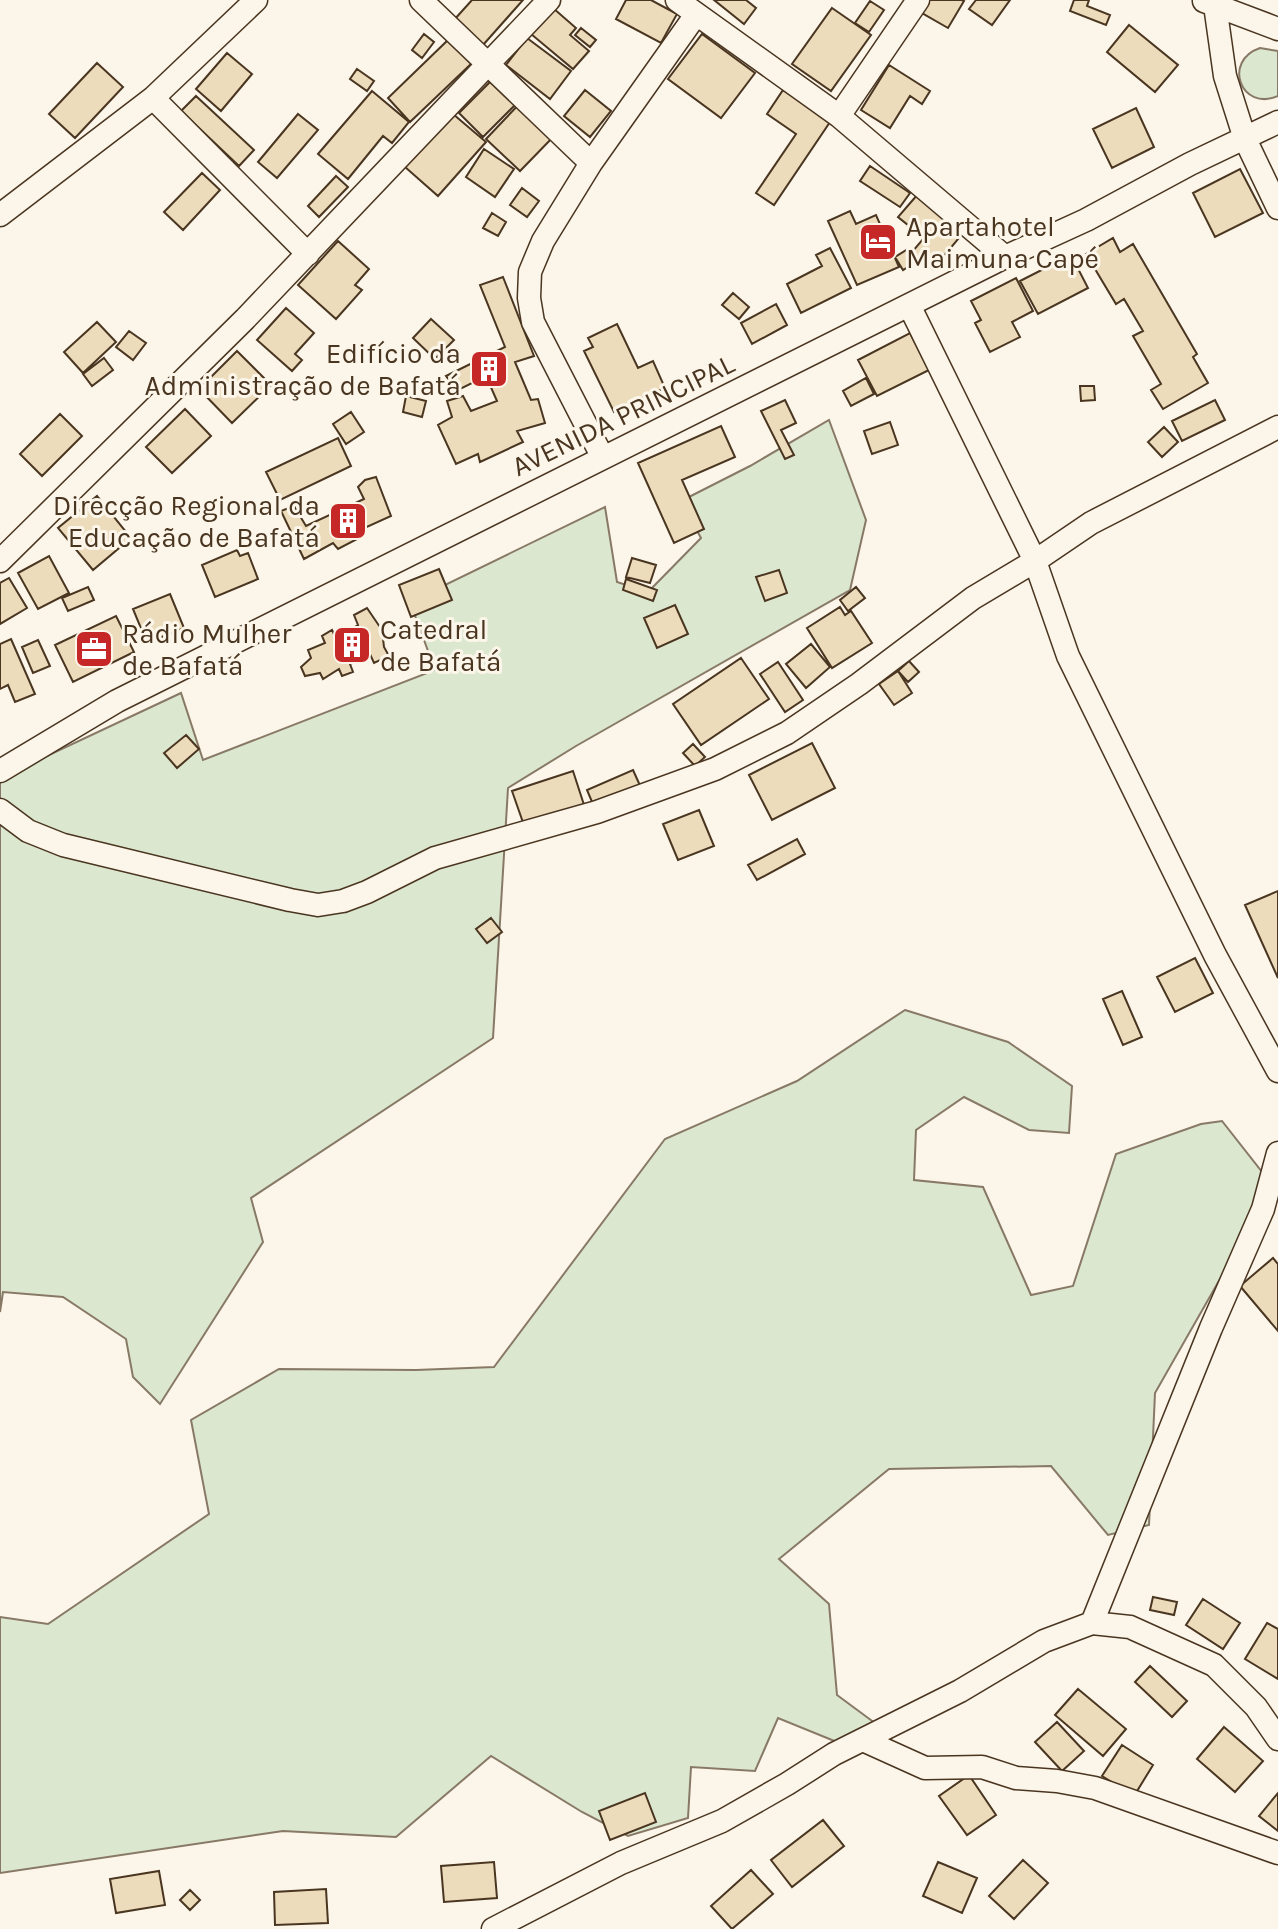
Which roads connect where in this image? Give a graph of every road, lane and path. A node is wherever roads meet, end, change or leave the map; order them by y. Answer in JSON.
{"nodes":[{"id":1,"x":256,"y":0,"type":"edge"},
{"id":2,"x":421,"y":0,"type":"edge"},
{"id":3,"x":549,"y":0,"type":"edge"},
{"id":4,"x":677,"y":0,"type":"edge"},
{"id":5,"x":918,"y":0,"type":"edge"},
{"id":6,"x":1208,"y":3,"type":"edge"},
{"id":7,"x":695,"y":16,"type":"junction"},
{"id":8,"x":1278,"y":29,"type":"edge"},
{"id":9,"x":488,"y":66,"type":"junction"},
{"id":10,"x":153,"y":98,"type":"junction"},
{"id":11,"x":839,"y":116,"type":"junction"},
{"id":12,"x":1278,"y":122,"type":"edge"},
{"id":13,"x":1245,"y":139,"type":"junction"},
{"id":14,"x":591,"y":163,"type":"junction"},
{"id":15,"x":1278,"y":208,"type":"edge"},
{"id":16,"x":0,"y":215,"type":"edge"},
{"id":17,"x":308,"y":254,"type":"junction"},
{"id":18,"x":1005,"y":257,"type":"junction"},
{"id":19,"x":909,"y":305,"type":"junction"},
{"id":20,"x":1278,"y":427,"type":"edge"},
{"id":21,"x":603,"y":458,"type":"junction"},
{"id":22,"x":0,"y":561,"type":"edge"},
{"id":23,"x":1035,"y":561,"type":"junction"},
{"id":24,"x":0,"y":771,"type":"edge"},
{"id":25,"x":0,"y":810,"type":"edge"},
{"id":26,"x":1277,"y":1063,"type":"edge"},
{"id":27,"x":1278,"y":1153,"type":"edge"},
{"id":28,"x":1092,"y":1623,"type":"junction"},
{"id":29,"x":1278,"y":1739,"type":"edge"},
{"id":30,"x":863,"y":1740,"type":"junction"},
{"id":31,"x":1278,"y":1853,"type":"edge"},
{"id":32,"x":493,"y":1929,"type":"edge"}],
"edges":[{"from":1,"to":10,"type":"street"},
{"from":2,"to":9,"type":"street"},
{"from":3,"to":9,"type":"street"},
{"from":4,"to":7,"type":"street"},
{"from":5,"to":11,"type":"street"},
{"from":6,"to":8,"type":"street"},
{"from":6,"to":13,"type":"street"},
{"from":7,"to":11,"type":"street"},
{"from":7,"to":14,"type":"street"},
{"from":9,"to":14,"type":"street"},
{"from":9,"to":17,"type":"street"},
{"from":10,"to":16,"type":"street"},
{"from":10,"to":17,"type":"street"},
{"from":11,"to":18,"type":"street"},
{"from":12,"to":13,"type":"street","name":"AVENIDA PRINCIPAL"},
{"from":13,"to":15,"type":"street"},
{"from":13,"to":18,"type":"street","name":"AVENIDA PRINCIPAL"},
{"from":14,"to":21,"type":"street"},
{"from":17,"to":22,"type":"street"},
{"from":18,"to":19,"type":"street","name":"AVENIDA PRINCIPAL"},
{"from":19,"to":21,"type":"street","name":"AVENIDA PRINCIPAL"},
{"from":19,"to":23,"type":"street"},
{"from":20,"to":23,"type":"street"},
{"from":21,"to":24,"type":"street","name":"AVENIDA PRINCIPAL"},
{"from":23,"to":25,"type":"street"},
{"from":23,"to":26,"type":"street"},
{"from":27,"to":28,"type":"street"},
{"from":28,"to":29,"type":"street"},
{"from":28,"to":30,"type":"street"},
{"from":30,"to":31,"type":"street"},
{"from":30,"to":32,"type":"street"}]}
